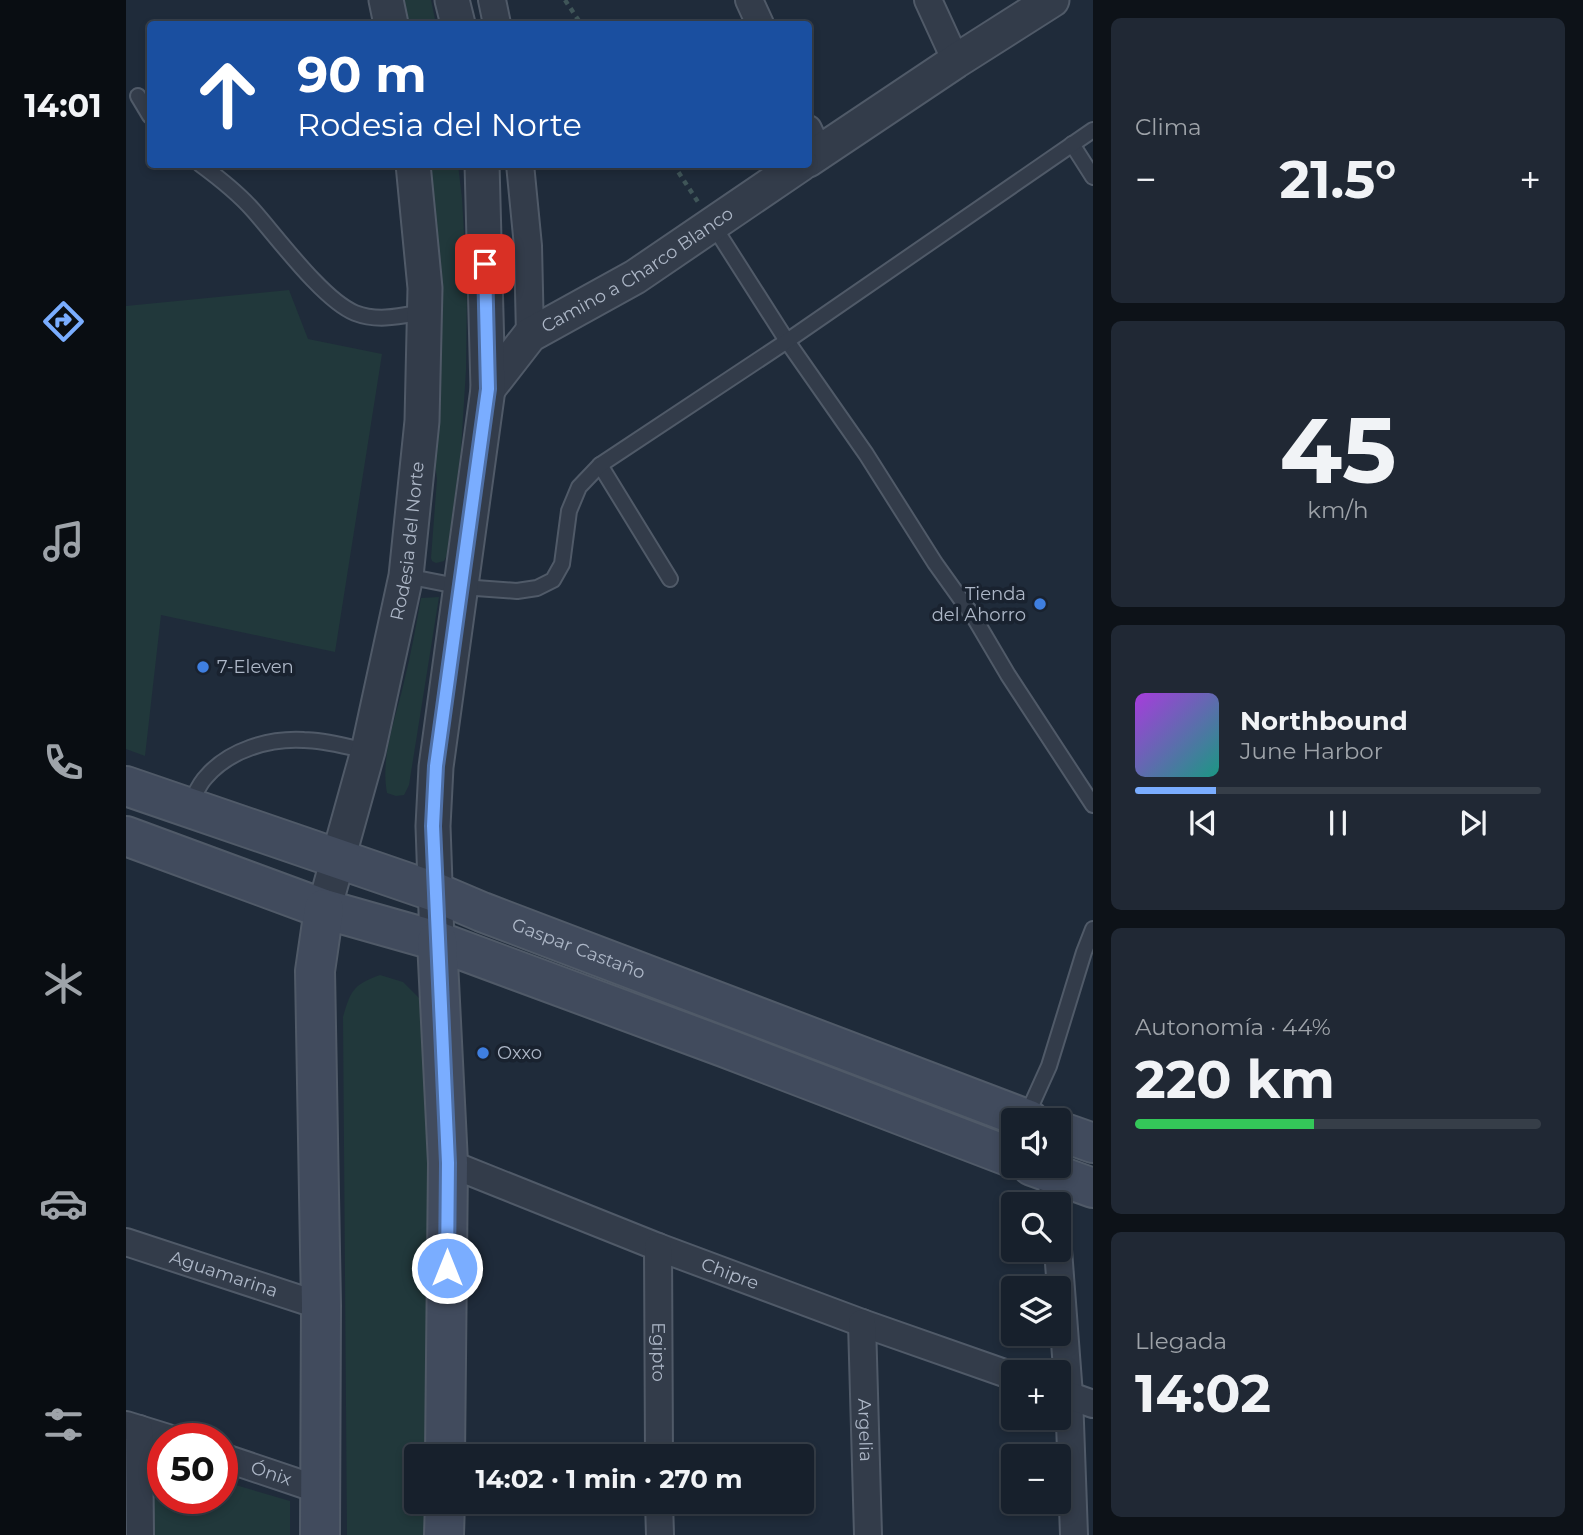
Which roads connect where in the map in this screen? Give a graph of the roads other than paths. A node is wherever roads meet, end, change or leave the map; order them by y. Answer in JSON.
{"nodes":[{"id":1,"x":386,"y":0,"type":"edge"},
{"id":2,"x":452,"y":0,"type":"edge"},
{"id":3,"x":492,"y":0,"type":"edge"},
{"id":4,"x":749,"y":0,"type":"edge"},
{"id":5,"x":928,"y":0,"type":"edge"},
{"id":6,"x":1052,"y":0,"type":"edge"},
{"id":7,"x":390,"y":21,"type":"edge"},
{"id":8,"x":456,"y":21,"type":"edge"},
{"id":9,"x":496,"y":21,"type":"edge"},
{"id":10,"x":759,"y":21,"type":"edge"},
{"id":11,"x":957,"y":61,"type":"junction"},
{"id":12,"x":138,"y":96,"type":"dead end"},
{"id":13,"x":147,"y":111,"type":"edge"},
{"id":14,"x":1093,"y":130,"type":"edge"},
{"id":15,"x":1072,"y":144,"type":"junction"},
{"id":16,"x":812,"y":149,"type":"edge"},
{"id":17,"x":206,"y":168,"type":"edge"},
{"id":18,"x":413,"y":168,"type":"edge"},
{"id":19,"x":482,"y":168,"type":"edge"},
{"id":20,"x":520,"y":168,"type":"edge"},
{"id":21,"x":787,"y":168,"type":"edge"},
{"id":22,"x":1093,"y":177,"type":"edge"},
{"id":23,"x":713,"y":225,"type":"junction"},
{"id":24,"x":424,"y":312,"type":"junction"},
{"id":25,"x":530,"y":335,"type":"junction"},
{"id":26,"x":787,"y":341,"type":"junction"},
{"id":27,"x":488,"y":389,"type":"junction"},
{"id":28,"x":600,"y":465,"type":"junction"},
{"id":29,"x":406,"y":576,"type":"junction"},
{"id":30,"x":670,"y":579,"type":"dead end"},
{"id":31,"x":462,"y":587,"type":"junction"},
{"id":32,"x":368,"y":751,"type":"junction"},
{"id":33,"x":126,"y":786,"type":"edge"},
{"id":34,"x":1093,"y":805,"type":"edge"},
{"id":35,"x":188,"y":806,"type":"junction"},
{"id":36,"x":126,"y":836,"type":"edge"},
{"id":37,"x":339,"y":858,"type":"junction"},
{"id":38,"x":435,"y":892,"type":"junction"},
{"id":39,"x":324,"y":909,"type":"junction"},
{"id":40,"x":1093,"y":929,"type":"edge"},
{"id":41,"x":437,"y":941,"type":"junction"},
{"id":42,"x":1040,"y":1108,"type":"edge"},
{"id":43,"x":1001,"y":1136,"type":"edge"},
{"id":44,"x":1001,"y":1139,"type":"edge"},
{"id":45,"x":1093,"y":1143,"type":"edge"},
{"id":46,"x":1071,"y":1145,"type":"edge"},
{"id":47,"x":448,"y":1163,"type":"junction"},
{"id":48,"x":1071,"y":1174,"type":"edge"},
{"id":49,"x":1093,"y":1188,"type":"edge"},
{"id":50,"x":126,"y":1242,"type":"edge"},
{"id":51,"x":658,"y":1247,"type":"junction"},
{"id":52,"x":1059,"y":1262,"type":"edge"},
{"id":53,"x":321,"y":1306,"type":"junction"},
{"id":54,"x":862,"y":1323,"type":"junction"},
{"id":55,"x":1001,"y":1372,"type":"edge"},
{"id":56,"x":1074,"y":1397,"type":"edge"},
{"id":57,"x":132,"y":1427,"type":"edge"},
{"id":58,"x":445,"y":1444,"type":"edge"},
{"id":59,"x":659,"y":1444,"type":"edge"},
{"id":60,"x":238,"y":1462,"type":"edge"},
{"id":61,"x":320,"y":1490,"type":"junction"},
{"id":62,"x":445,"y":1514,"type":"edge"},
{"id":63,"x":659,"y":1514,"type":"edge"},
{"id":64,"x":140,"y":1535,"type":"edge"},
{"id":65,"x":320,"y":1535,"type":"edge"},
{"id":66,"x":444,"y":1535,"type":"edge"},
{"id":67,"x":660,"y":1535,"type":"edge"},
{"id":68,"x":868,"y":1535,"type":"edge"},
{"id":69,"x":1074,"y":1535,"type":"edge"}],
"edges":[{"from":1,"to":7,"type":"street"},
{"from":2,"to":8,"type":"street"},
{"from":3,"to":9,"type":"street"},
{"from":4,"to":10,"type":"street"},
{"from":5,"to":11,"type":"street"},
{"from":6,"to":11,"type":"street","name":"Camino a Charco Blanco"},
{"from":11,"to":16,"type":"street","name":"Camino a Charco Blanco"},
{"from":12,"to":13,"type":"lane"},
{"from":14,"to":15,"type":"lane"},
{"from":15,"to":22,"type":"lane"},
{"from":15,"to":26,"type":"lane"},
{"from":17,"to":24,"type":"lane"},
{"from":18,"to":24,"type":"street","name":"Rodesia del Norte"},
{"from":19,"to":27,"type":"street"},
{"from":20,"to":25,"type":"street"},
{"from":21,"to":23,"type":"street","name":"Camino a Charco Blanco"},
{"from":23,"to":25,"type":"street","name":"Camino a Charco Blanco"},
{"from":23,"to":26,"type":"lane"},
{"from":24,"to":29,"type":"street","name":"Rodesia del Norte"},
{"from":25,"to":27,"type":"street","name":"Camino a Charco Blanco"},
{"from":26,"to":28,"type":"lane"},
{"from":26,"to":34,"type":"lane"},
{"from":27,"to":31,"type":"street"},
{"from":28,"to":30,"type":"lane"},
{"from":28,"to":31,"type":"lane"},
{"from":29,"to":31,"type":"lane"},
{"from":29,"to":32,"type":"street","name":"Rodesia del Norte"},
{"from":31,"to":38,"type":"street"},
{"from":32,"to":35,"type":"lane"},
{"from":32,"to":37,"type":"street","name":"Rodesia del Norte"},
{"from":33,"to":35,"type":"main road","name":"Gaspar Castaño"},
{"from":35,"to":37,"type":"main road","name":"Gaspar Castaño"},
{"from":36,"to":39,"type":"main road","name":"Gaspar Castaño"},
{"from":37,"to":38,"type":"main road","name":"Gaspar Castaño"},
{"from":37,"to":39,"type":"street","name":"Rodesia del Norte"},
{"from":38,"to":41,"type":"street"},
{"from":38,"to":43,"type":"main road","name":"Gaspar Castaño"},
{"from":39,"to":41,"type":"main road","name":"Gaspar Castaño"},
{"from":39,"to":53,"type":"main road"},
{"from":40,"to":42,"type":"lane"},
{"from":41,"to":44,"type":"main road","name":"Gaspar Castaño"},
{"from":41,"to":47,"type":"main road"},
{"from":45,"to":46,"type":"main road","name":"Gaspar Castaño"},
{"from":47,"to":51,"type":"street","name":"Chipre"},
{"from":47,"to":58,"type":"main road"},
{"from":48,"to":49,"type":"main road","name":"Gaspar Castaño"},
{"from":50,"to":53,"type":"street","name":"Aguamarina"},
{"from":51,"to":54,"type":"street","name":"Chipre"},
{"from":51,"to":59,"type":"street","name":"Egipto"},
{"from":52,"to":56,"type":"street"},
{"from":53,"to":61,"type":"main road"},
{"from":54,"to":55,"type":"street","name":"Chipre"},
{"from":54,"to":68,"type":"street","name":"Argelia"},
{"from":56,"to":69,"type":"street"},
{"from":57,"to":64,"type":"street"},
{"from":60,"to":61,"type":"street","name":"Ónix"},
{"from":61,"to":65,"type":"main road"},
{"from":62,"to":66,"type":"main road"},
{"from":63,"to":67,"type":"street"}]}
